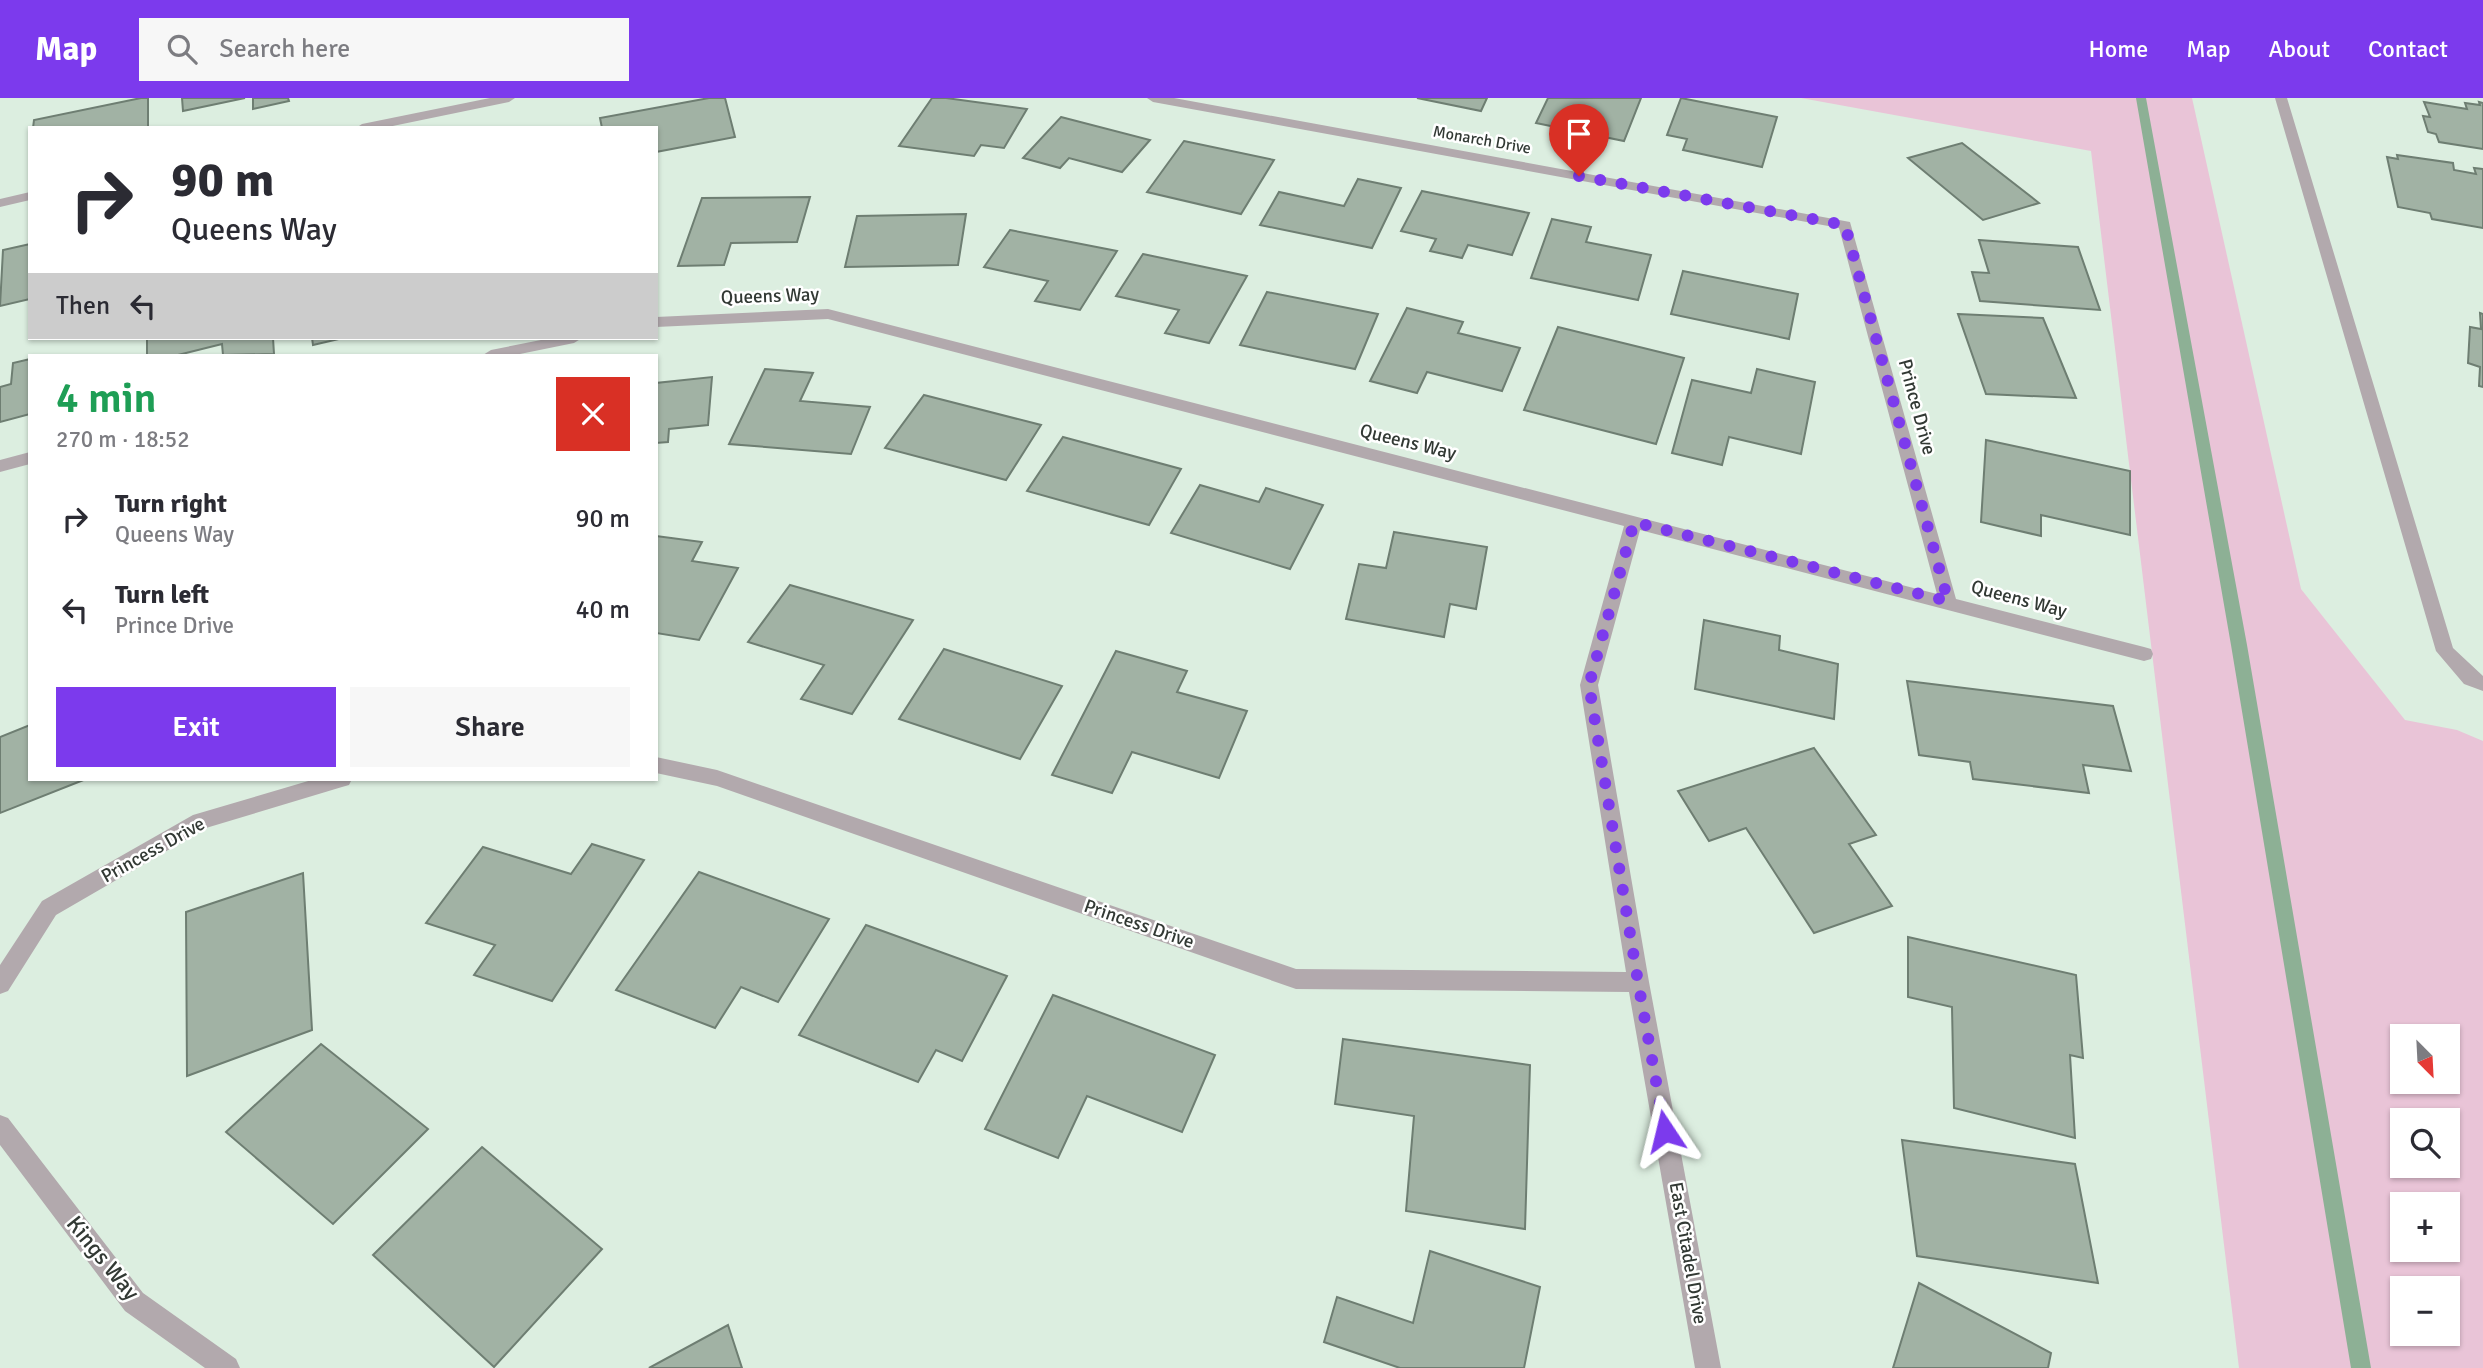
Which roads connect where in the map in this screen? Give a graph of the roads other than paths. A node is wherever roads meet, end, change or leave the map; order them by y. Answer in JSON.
{"nodes":[{"id":1,"x":509,"y":98,"type":"edge"},
{"id":2,"x":1153,"y":98,"type":"edge"},
{"id":3,"x":2281,"y":98,"type":"edge"},
{"id":4,"x":372,"y":126,"type":"edge"},
{"id":5,"x":28,"y":196,"type":"edge"},
{"id":6,"x":0,"y":203,"type":"edge"},
{"id":7,"x":1845,"y":225,"type":"joint"},
{"id":8,"x":658,"y":321,"type":"edge"},
{"id":9,"x":564,"y":340,"type":"edge"},
{"id":10,"x":496,"y":354,"type":"edge"},
{"id":11,"x":28,"y":459,"type":"edge"},
{"id":12,"x":0,"y":466,"type":"edge"},
{"id":13,"x":1634,"y":522,"type":"junction"},
{"id":14,"x":1948,"y":601,"type":"junction"},
{"id":15,"x":2144,"y":654,"type":"dead end"},
{"id":16,"x":2483,"y":684,"type":"edge"},
{"id":17,"x":658,"y":765,"type":"edge"},
{"id":18,"x":335,"y":781,"type":"edge"},
{"id":19,"x":1638,"y":982,"type":"junction"},
{"id":20,"x":0,"y":984,"type":"edge"},
{"id":21,"x":0,"y":1126,"type":"edge"},
{"id":22,"x":227,"y":1368,"type":"edge"},
{"id":23,"x":1708,"y":1368,"type":"edge"}],
"edges":[{"from":1,"to":4,"type":"street"},
{"from":2,"to":7,"type":"street","name":"Monarch Drive"},
{"from":3,"to":16,"type":"street"},
{"from":5,"to":6,"type":"street"},
{"from":7,"to":14,"type":"street","name":"Prince Drive"},
{"from":8,"to":13,"type":"street","name":"Queens Way"},
{"from":9,"to":10,"type":"street"},
{"from":11,"to":12,"type":"street"},
{"from":13,"to":14,"type":"street","name":"Queens Way"},
{"from":13,"to":19,"type":"street","name":"East Citadel Drive"},
{"from":14,"to":15,"type":"street","name":"Queens Way"},
{"from":17,"to":19,"type":"street","name":"Princess Drive"},
{"from":18,"to":20,"type":"street","name":"Princess Drive"},
{"from":19,"to":23,"type":"street","name":"East Citadel Drive"},
{"from":21,"to":22,"type":"street","name":"Kings Way"}]}
